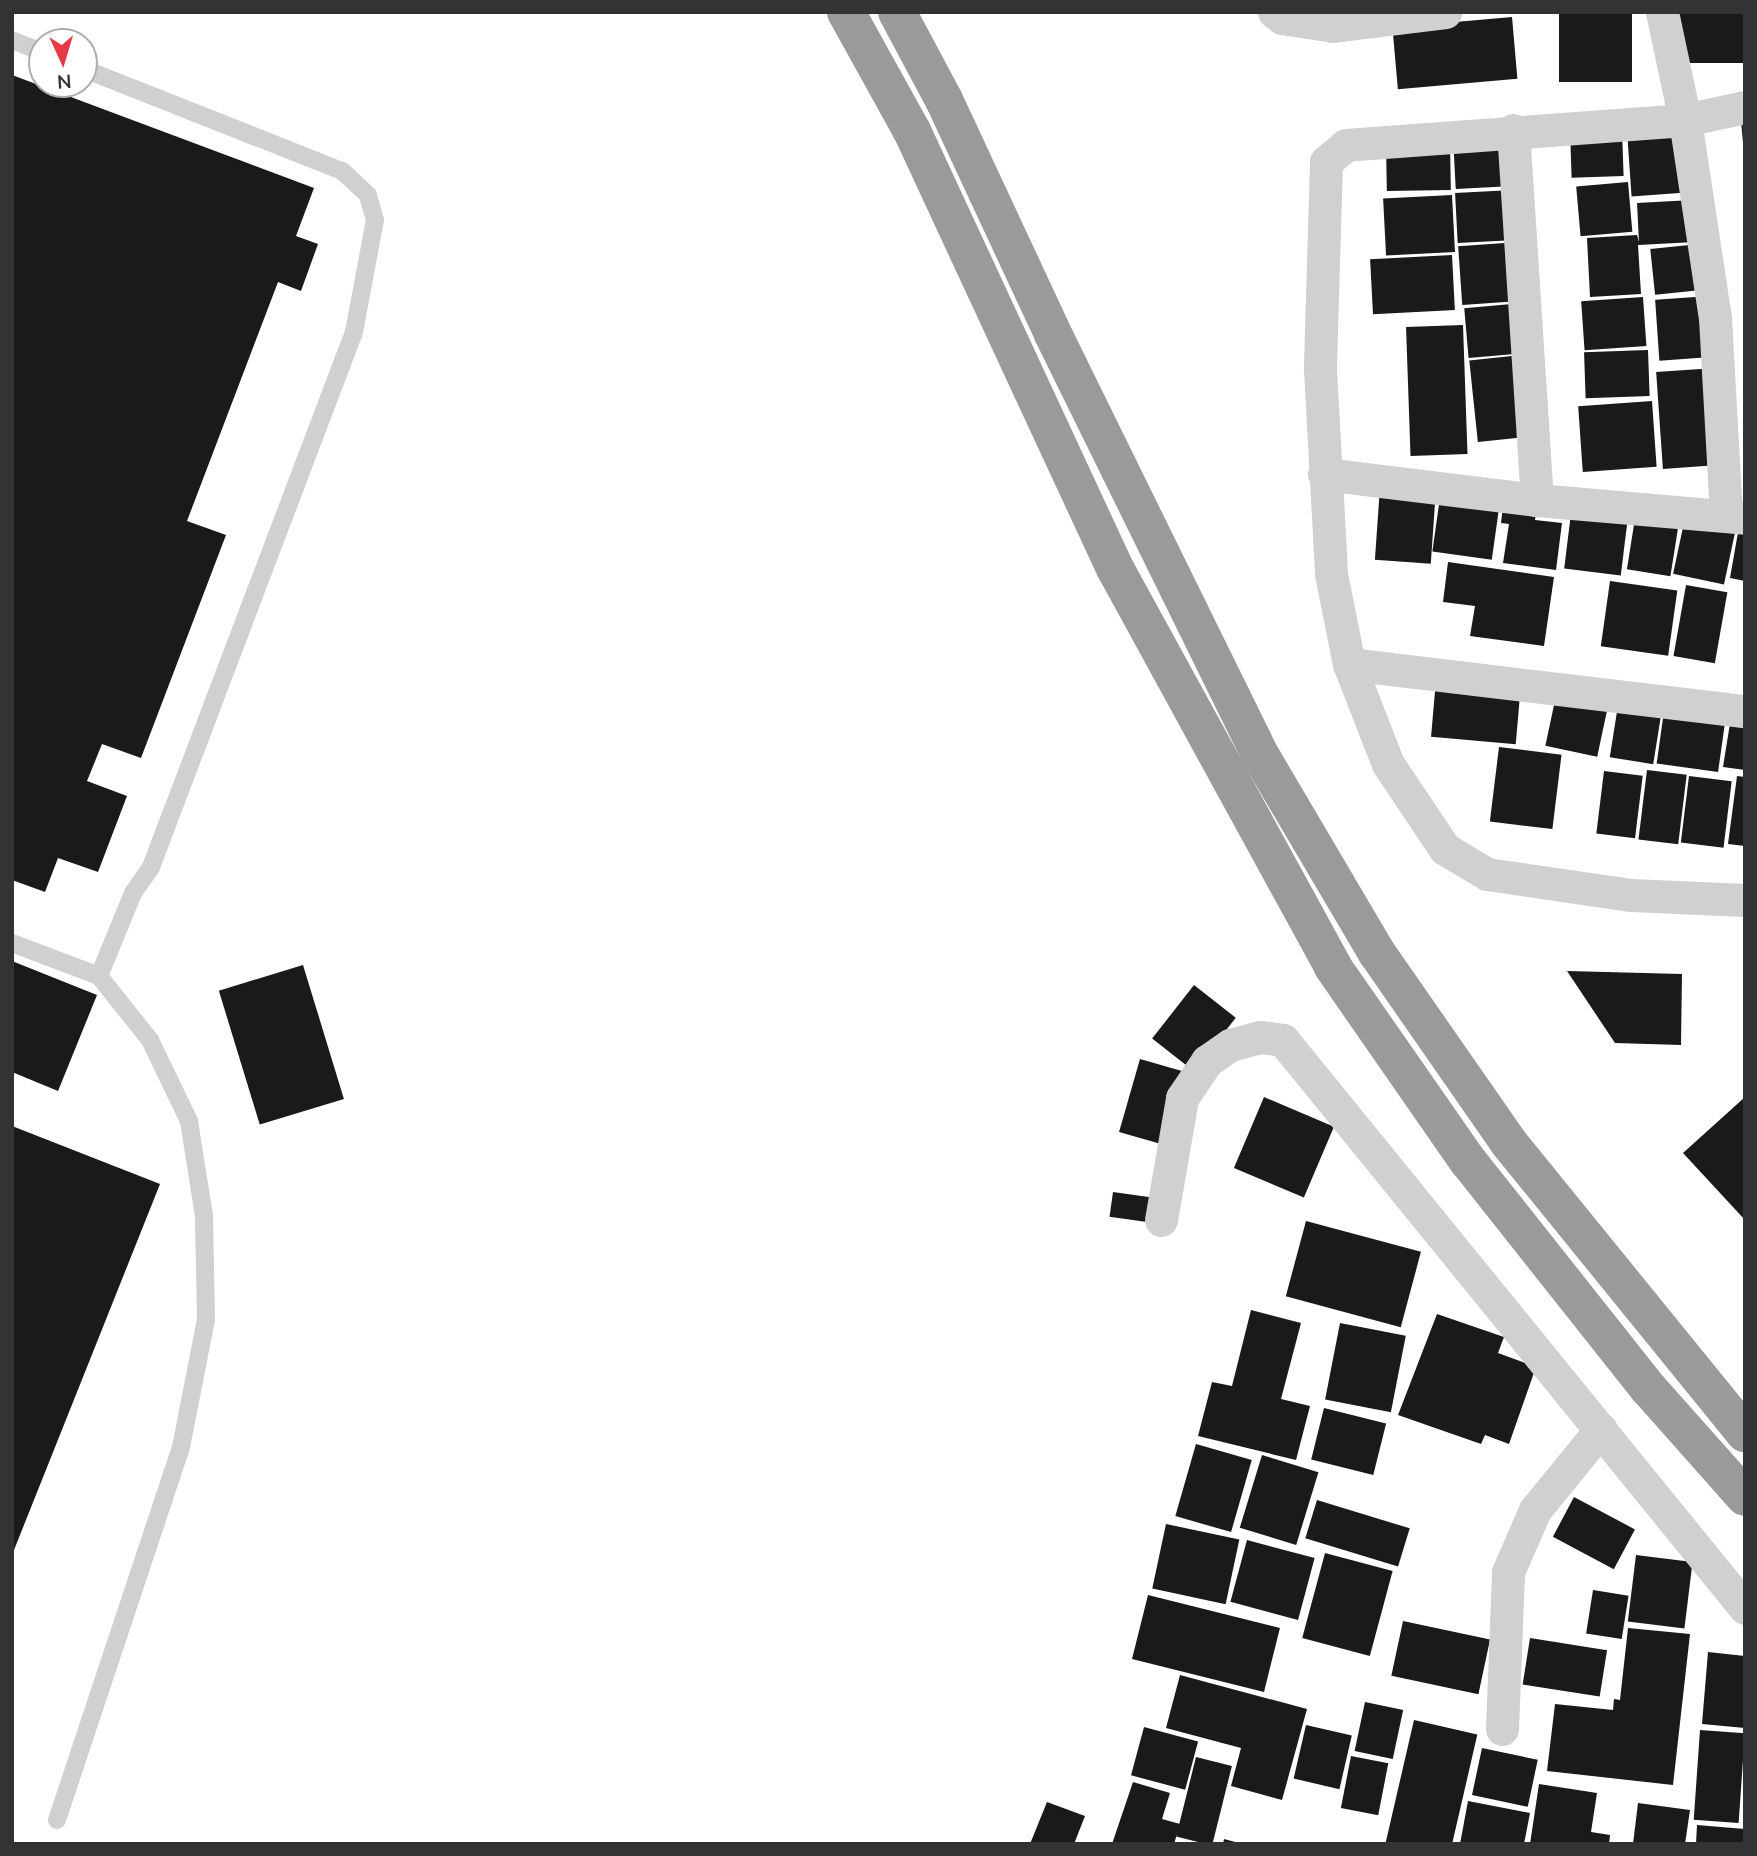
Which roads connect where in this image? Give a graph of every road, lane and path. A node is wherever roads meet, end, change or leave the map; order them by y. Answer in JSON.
{"nodes":[{"id":1,"x":846,"y":12,"type":"edge"},
{"id":2,"x":897,"y":12,"type":"edge"},
{"id":3,"x":1274,"y":12,"type":"edge"},
{"id":4,"x":1445,"y":12,"type":"edge"},
{"id":5,"x":1661,"y":12,"type":"edge"},
{"id":6,"x":98,"y":75,"type":"edge"},
{"id":7,"x":1745,"y":107,"type":"edge"},
{"id":8,"x":1685,"y":120,"type":"junction"},
{"id":9,"x":1513,"y":130,"type":"junction"},
{"id":10,"x":1324,"y":474,"type":"junction"},
{"id":11,"x":1537,"y":500,"type":"junction"},
{"id":12,"x":1736,"y":516,"type":"edge"},
{"id":13,"x":1349,"y":664,"type":"junction"},
{"id":14,"x":1745,"y":711,"type":"edge"},
{"id":15,"x":1745,"y":900,"type":"edge"},
{"id":16,"x":12,"y":943,"type":"edge"},
{"id":17,"x":99,"y":975,"type":"junction"},
{"id":18,"x":1161,"y":1220,"type":"dead end"},
{"id":19,"x":1601,"y":1429,"type":"junction"},
{"id":20,"x":1745,"y":1433,"type":"edge"},
{"id":21,"x":1745,"y":1497,"type":"edge"},
{"id":22,"x":1745,"y":1608,"type":"edge"},
{"id":23,"x":1502,"y":1729,"type":"dead end"},
{"id":24,"x":57,"y":1820,"type":"dead end"}],
"edges":[{"from":1,"to":21,"type":"highway"},
{"from":2,"to":20,"type":"highway"},
{"from":3,"to":4,"type":"street"},
{"from":5,"to":8,"type":"street"},
{"from":6,"to":17,"type":"lane"},
{"from":7,"to":8,"type":"street"},
{"from":8,"to":9,"type":"street"},
{"from":8,"to":12,"type":"street"},
{"from":9,"to":10,"type":"street"},
{"from":9,"to":11,"type":"street"},
{"from":10,"to":11,"type":"street"},
{"from":10,"to":13,"type":"street"},
{"from":11,"to":12,"type":"street"},
{"from":13,"to":14,"type":"street"},
{"from":13,"to":15,"type":"street"},
{"from":16,"to":17,"type":"lane"},
{"from":17,"to":24,"type":"lane"},
{"from":18,"to":19,"type":"street"},
{"from":19,"to":22,"type":"street"},
{"from":19,"to":23,"type":"street"}]}
